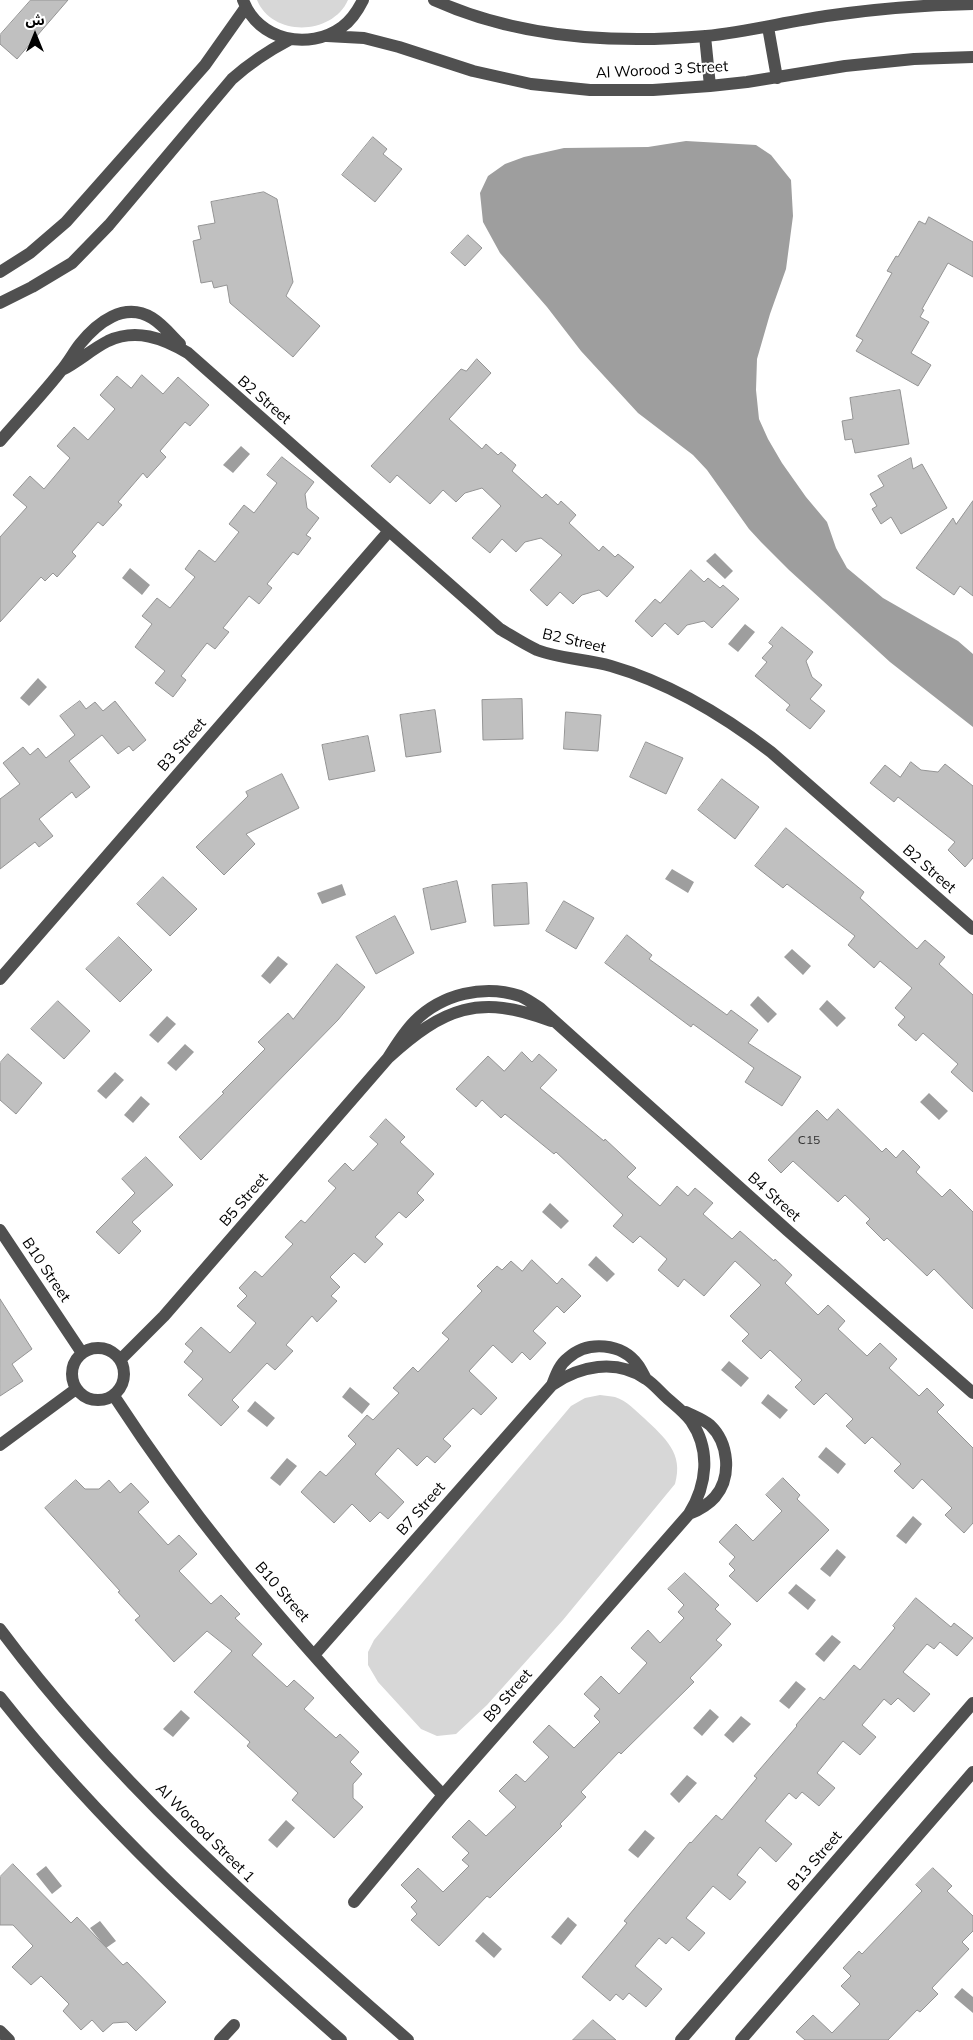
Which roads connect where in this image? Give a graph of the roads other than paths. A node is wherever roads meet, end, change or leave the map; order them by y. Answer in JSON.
{"nodes":[{"id":1,"x":363,"y":0,"type":"edge"},
{"id":2,"x":434,"y":0,"type":"edge"},
{"id":3,"x":244,"y":4,"type":"edge"},
{"id":4,"x":973,"y":4,"type":"edge"},
{"id":5,"x":768,"y":27,"type":"junction"},
{"id":6,"x":327,"y":36,"type":"junction"},
{"id":7,"x":705,"y":36,"type":"junction"},
{"id":8,"x":289,"y":40,"type":"junction"},
{"id":9,"x":973,"y":57,"type":"edge"},
{"id":10,"x":777,"y":78,"type":"junction"},
{"id":11,"x":710,"y":86,"type":"junction"},
{"id":12,"x":0,"y":272,"type":"edge"},
{"id":13,"x":0,"y":303,"type":"edge"},
{"id":14,"x":188,"y":354,"type":"junction"},
{"id":15,"x":62,"y":370,"type":"junction"},
{"id":16,"x":0,"y":441,"type":"edge"},
{"id":17,"x":389,"y":531,"type":"junction"},
{"id":18,"x":973,"y":929,"type":"edge"},
{"id":19,"x":0,"y":979,"type":"edge"},
{"id":20,"x":388,"y":1058,"type":"joint"},
{"id":21,"x":0,"y":1230,"type":"edge"},
{"id":22,"x":82,"y":1353,"type":"junction"},
{"id":23,"x":120,"y":1359,"type":"junction"},
{"id":24,"x":646,"y":1378,"type":"junction"},
{"id":25,"x":552,"y":1385,"type":"junction"},
{"id":26,"x":76,"y":1389,"type":"junction"},
{"id":27,"x":973,"y":1393,"type":"edge"},
{"id":28,"x":114,"y":1396,"type":"junction"},
{"id":29,"x":682,"y":1411,"type":"junction"},
{"id":30,"x":0,"y":1445,"type":"edge"},
{"id":31,"x":689,"y":1514,"type":"junction"},
{"id":32,"x":0,"y":1629,"type":"edge"},
{"id":33,"x":314,"y":1655,"type":"junction"},
{"id":34,"x":0,"y":1697,"type":"edge"},
{"id":35,"x":973,"y":1703,"type":"edge"},
{"id":36,"x":973,"y":1772,"type":"edge"},
{"id":37,"x":443,"y":1795,"type":"junction"},
{"id":38,"x":354,"y":1902,"type":"dead end"},
{"id":39,"x":234,"y":2024,"type":"dead end"},
{"id":40,"x":0,"y":2031,"type":"edge"},
{"id":41,"x":9,"y":2040,"type":"edge"},
{"id":42,"x":220,"y":2040,"type":"edge"},
{"id":43,"x":341,"y":2040,"type":"edge"},
{"id":44,"x":408,"y":2040,"type":"edge"},
{"id":45,"x":681,"y":2040,"type":"edge"},
{"id":46,"x":741,"y":2040,"type":"edge"}],
"edges":[{"from":1,"to":6,"type":"street"},
{"from":2,"to":7,"type":"street"},
{"from":3,"to":8,"type":"street"},
{"from":3,"to":12,"type":"street"},
{"from":4,"to":5,"type":"street"},
{"from":5,"to":7,"type":"street"},
{"from":5,"to":10,"type":"street"},
{"from":6,"to":8,"type":"street"},
{"from":6,"to":11,"type":"street","name":"Al Worood 3 Street"},
{"from":7,"to":11,"type":"street"},
{"from":8,"to":13,"type":"street"},
{"from":9,"to":10,"type":"street","name":"Al Worood 3 Street"},
{"from":10,"to":11,"type":"street","name":"Al Worood 3 Street"},
{"from":14,"to":15,"type":"street"},
{"from":14,"to":15,"type":"street"},
{"from":14,"to":17,"type":"street","name":"B2 Street"},
{"from":15,"to":16,"type":"street"},
{"from":17,"to":18,"type":"street","name":"B2 Street"},
{"from":17,"to":19,"type":"street","name":"B3 Street"},
{"from":20,"to":23,"type":"street","name":"B5 Street"},
{"from":20,"to":27,"type":"street","name":"B4 Street"},
{"from":21,"to":22,"type":"street","name":"B10 Street"},
{"from":22,"to":23,"type":"street"},
{"from":22,"to":26,"type":"street"},
{"from":23,"to":28,"type":"street"},
{"from":24,"to":25,"type":"street"},
{"from":24,"to":25,"type":"street"},
{"from":24,"to":29,"type":"street"},
{"from":25,"to":33,"type":"street","name":"B7 Street"},
{"from":26,"to":28,"type":"street"},
{"from":26,"to":30,"type":"street"},
{"from":28,"to":33,"type":"street","name":"B10 Street"},
{"from":29,"to":31,"type":"street","name":"B9 Street"},
{"from":29,"to":31,"type":"street","name":"B9 Street"},
{"from":31,"to":37,"type":"street","name":"B9 Street"},
{"from":32,"to":44,"type":"street","name":"Al Worood Street 1"},
{"from":33,"to":37,"type":"street","name":"B10 Street"},
{"from":34,"to":43,"type":"street"},
{"from":35,"to":45,"type":"street","name":"B13 Street"},
{"from":36,"to":46,"type":"street"},
{"from":37,"to":38,"type":"street","name":"B9 Street"},
{"from":39,"to":42,"type":"street"},
{"from":40,"to":41,"type":"street"}]}
